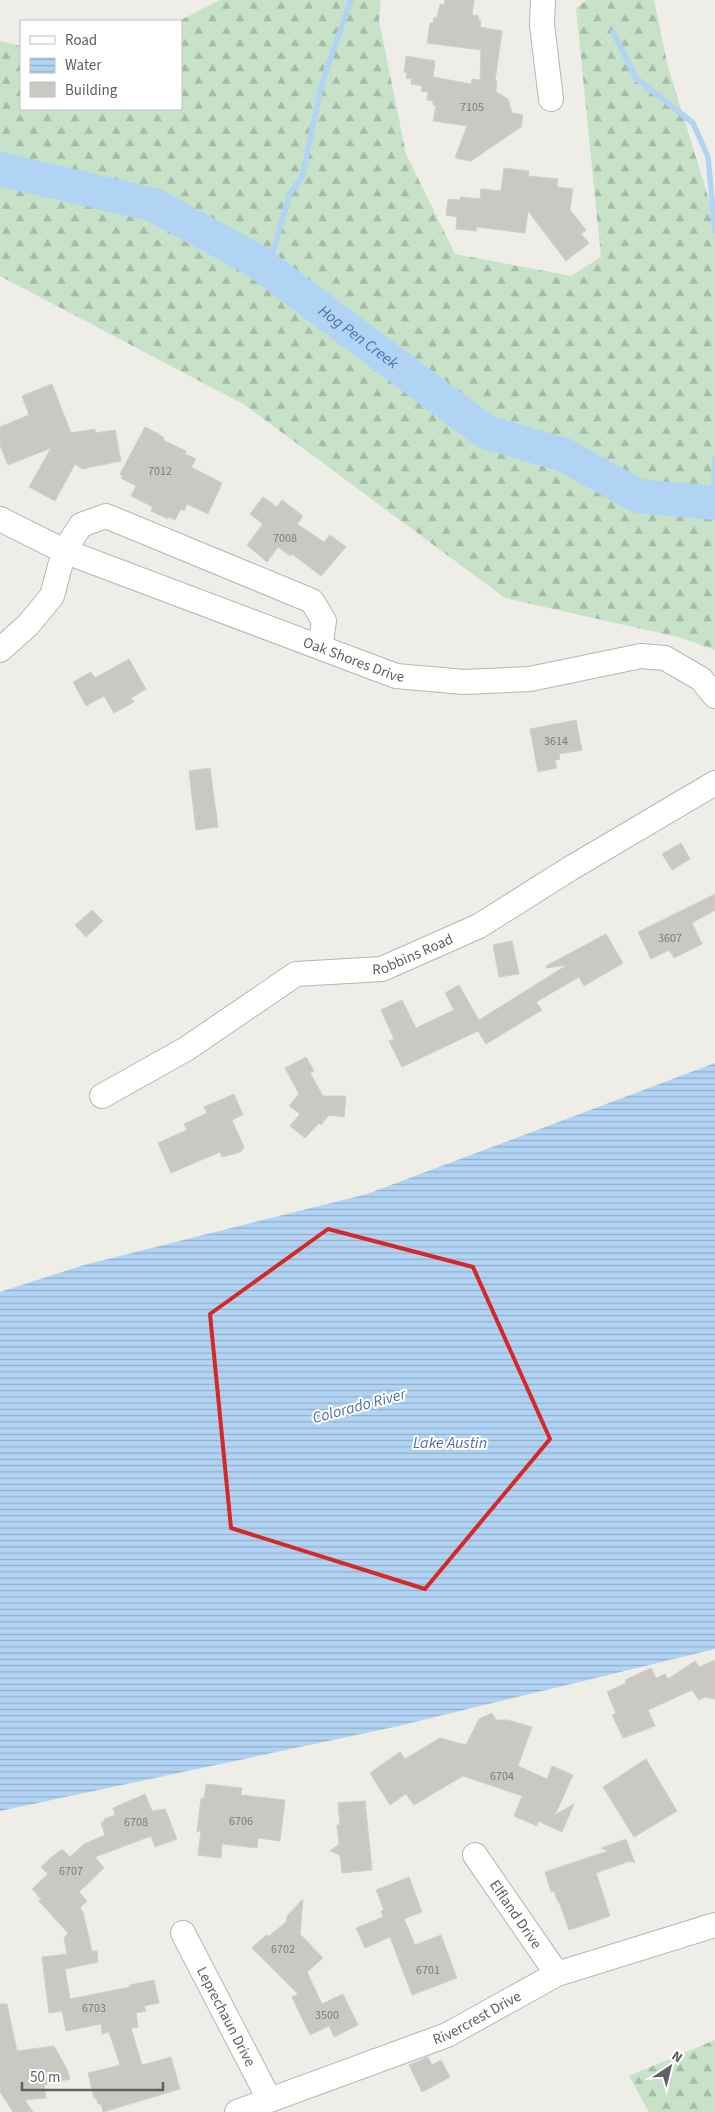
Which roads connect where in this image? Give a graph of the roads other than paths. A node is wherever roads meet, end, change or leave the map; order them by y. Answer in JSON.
{"nodes":[{"id":1,"x":544,"y":0,"type":"edge"},
{"id":2,"x":551,"y":99,"type":"dead end"},
{"id":3,"x":0,"y":519,"type":"edge"},
{"id":4,"x":64,"y":551,"type":"junction"},
{"id":5,"x":320,"y":647,"type":"junction"},
{"id":6,"x":0,"y":650,"type":"edge"},
{"id":7,"x":715,"y":696,"type":"edge"},
{"id":8,"x":715,"y":783,"type":"edge"},
{"id":9,"x":102,"y":1096,"type":"dead end"},
{"id":10,"x":475,"y":1855,"type":"dead end"},
{"id":11,"x":715,"y":1925,"type":"edge"},
{"id":12,"x":183,"y":1933,"type":"dead end"},
{"id":13,"x":557,"y":1974,"type":"junction"},
{"id":14,"x":269,"y":2099,"type":"junction"},
{"id":15,"x":237,"y":2112,"type":"edge"}],
"edges":[{"from":1,"to":2,"type":"street"},
{"from":3,"to":4,"type":"street","name":"Oak Shores Drive"},
{"from":4,"to":5,"type":"street","name":"Oak Shores Drive"},
{"from":4,"to":5,"type":"street"},
{"from":4,"to":6,"type":"street"},
{"from":5,"to":7,"type":"street","name":"Oak Shores Drive"},
{"from":8,"to":9,"type":"street","name":"Robbins Road"},
{"from":10,"to":13,"type":"street","name":"Elfland Drive"},
{"from":11,"to":13,"type":"street","name":"Rivercrest Drive"},
{"from":12,"to":14,"type":"street","name":"Leprechaun Drive"},
{"from":13,"to":14,"type":"street","name":"Rivercrest Drive"},
{"from":14,"to":15,"type":"street","name":"Rivercrest Drive"}]}
